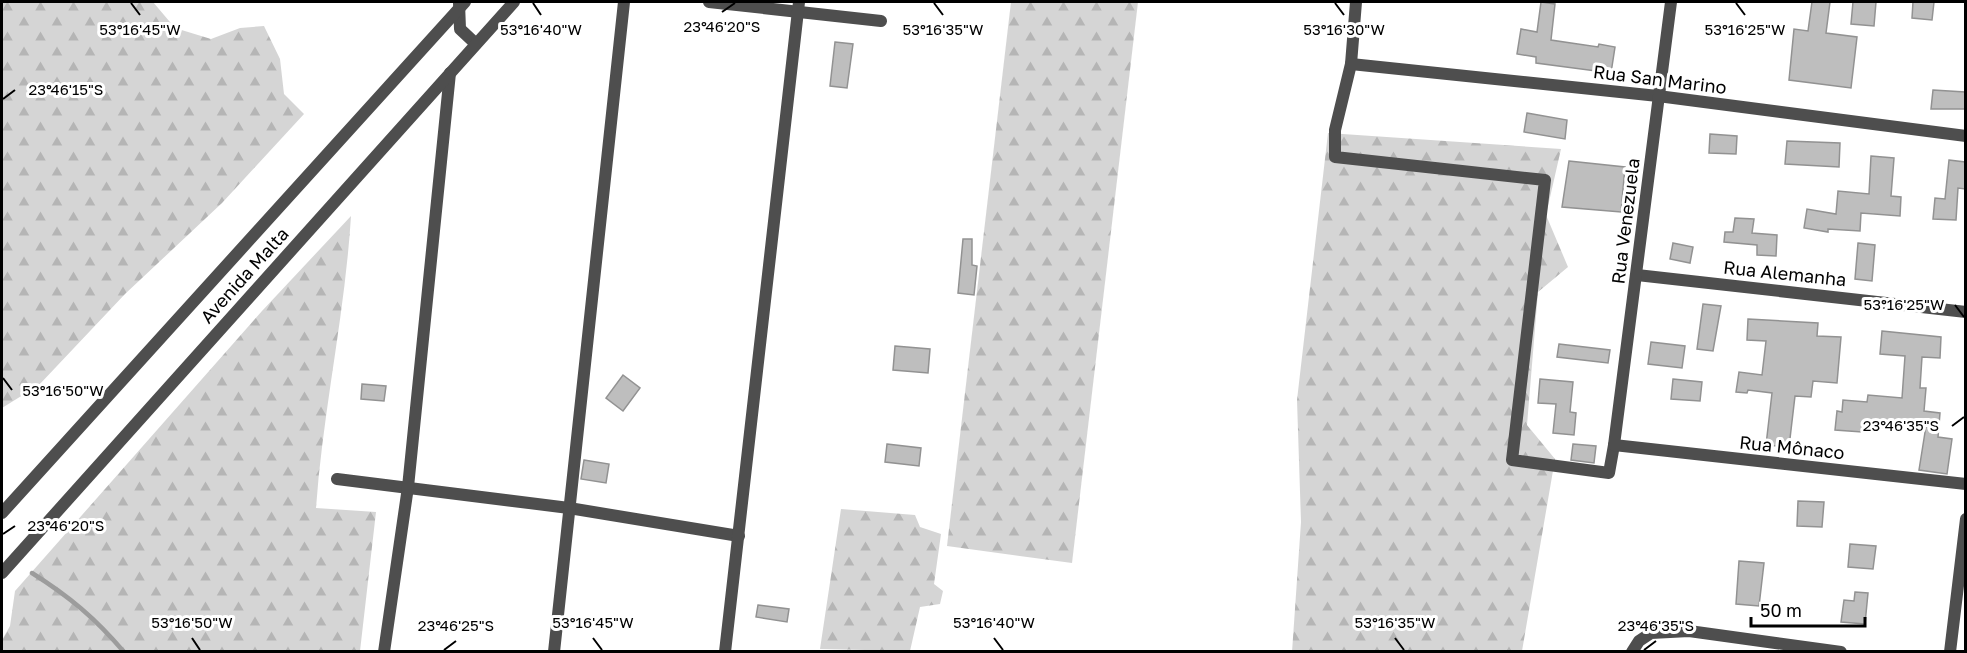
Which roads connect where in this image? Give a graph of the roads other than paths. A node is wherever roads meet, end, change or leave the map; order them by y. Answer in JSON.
{"nodes":[{"id":1,"x":514,"y":2,"type":"edge"},
{"id":2,"x":624,"y":2,"type":"edge"},
{"id":3,"x":709,"y":2,"type":"edge"},
{"id":4,"x":1356,"y":2,"type":"edge"},
{"id":5,"x":1671,"y":2,"type":"edge"},
{"id":6,"x":461,"y":4,"type":"edge"},
{"id":7,"x":798,"y":6,"type":"edge"},
{"id":8,"x":881,"y":21,"type":"dead end"},
{"id":9,"x":476,"y":44,"type":"junction"},
{"id":10,"x":1351,"y":64,"type":"junction"},
{"id":11,"x":450,"y":73,"type":"junction"},
{"id":12,"x":1658,"y":96,"type":"junction"},
{"id":13,"x":1965,"y":136,"type":"edge"},
{"id":14,"x":1637,"y":275,"type":"junction"},
{"id":15,"x":1965,"y":312,"type":"edge"},
{"id":16,"x":1614,"y":445,"type":"junction"},
{"id":17,"x":337,"y":479,"type":"dead end"},
{"id":18,"x":1965,"y":484,"type":"edge"},
{"id":19,"x":408,"y":488,"type":"junction"},
{"id":20,"x":569,"y":508,"type":"junction"},
{"id":21,"x":2,"y":513,"type":"edge"},
{"id":22,"x":1965,"y":519,"type":"edge"},
{"id":23,"x":738,"y":536,"type":"junction"},
{"id":24,"x":2,"y":573,"type":"edge"},
{"id":25,"x":384,"y":651,"type":"edge"},
{"id":26,"x":554,"y":651,"type":"edge"},
{"id":27,"x":725,"y":651,"type":"edge"},
{"id":28,"x":1632,"y":651,"type":"edge"},
{"id":29,"x":1841,"y":651,"type":"edge"},
{"id":30,"x":1950,"y":651,"type":"edge"}],
"edges":[{"from":1,"to":9,"type":"street","name":"Avenida Malta"},
{"from":2,"to":20,"type":"street"},
{"from":3,"to":7,"type":"street"},
{"from":4,"to":10,"type":"street"},
{"from":5,"to":12,"type":"street","name":"Rua Venezuela"},
{"from":6,"to":9,"type":"street"},
{"from":6,"to":21,"type":"street","name":"Avenida Malta"},
{"from":7,"to":8,"type":"street"},
{"from":7,"to":23,"type":"street"},
{"from":9,"to":11,"type":"street","name":"Avenida Malta"},
{"from":10,"to":12,"type":"street","name":"Rua San Marino"},
{"from":10,"to":16,"type":"street","name":"Rua Venezuela"},
{"from":11,"to":19,"type":"street"},
{"from":11,"to":24,"type":"street","name":"Avenida Malta"},
{"from":12,"to":13,"type":"street","name":"Rua San Marino"},
{"from":12,"to":14,"type":"street","name":"Rua Venezuela"},
{"from":14,"to":15,"type":"street","name":"Rua Alemanha"},
{"from":14,"to":16,"type":"street","name":"Rua Venezuela"},
{"from":16,"to":18,"type":"street","name":"Rua Mônaco"},
{"from":17,"to":19,"type":"street"},
{"from":19,"to":20,"type":"street"},
{"from":19,"to":25,"type":"street"},
{"from":20,"to":23,"type":"street"},
{"from":20,"to":26,"type":"street"},
{"from":22,"to":30,"type":"street"},
{"from":23,"to":27,"type":"street"},
{"from":28,"to":29,"type":"street"}]}
